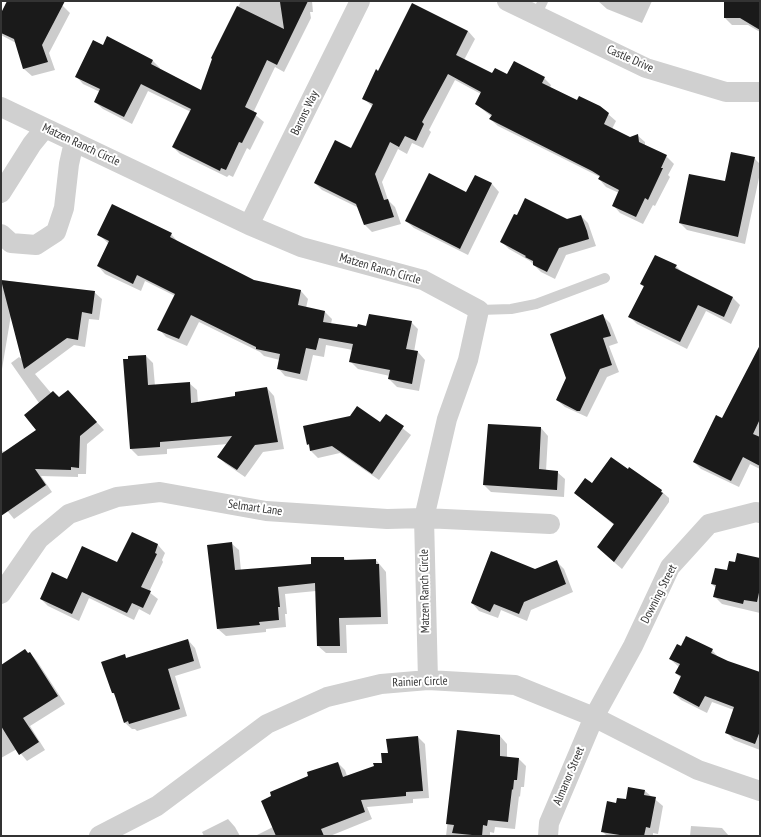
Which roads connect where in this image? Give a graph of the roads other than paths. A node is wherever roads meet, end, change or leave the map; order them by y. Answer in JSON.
{"nodes":[{"id":1,"x":360,"y":1,"type":"edge"},
{"id":2,"x":507,"y":1,"type":"edge"},
{"id":3,"x":540,"y":8,"type":"edge"},
{"id":4,"x":760,"y":92,"type":"edge"},
{"id":5,"x":1,"y":107,"type":"edge"},
{"id":6,"x":45,"y":128,"type":"junction"},
{"id":7,"x":74,"y":142,"type":"junction"},
{"id":8,"x":1,"y":193,"type":"edge"},
{"id":9,"x":249,"y":225,"type":"junction"},
{"id":10,"x":1,"y":234,"type":"edge"},
{"id":11,"x":605,"y":278,"type":"dead end"},
{"id":12,"x":479,"y":310,"type":"junction"},
{"id":13,"x":760,"y":512,"type":"edge"},
{"id":14,"x":424,"y":518,"type":"junction"},
{"id":15,"x":550,"y":524,"type":"dead end"},
{"id":16,"x":1,"y":594,"type":"edge"},
{"id":17,"x":428,"y":680,"type":"junction"},
{"id":18,"x":594,"y":717,"type":"junction"},
{"id":19,"x":760,"y":791,"type":"edge"},
{"id":20,"x":99,"y":836,"type":"edge"},
{"id":21,"x":548,"y":836,"type":"edge"}],
"edges":[{"from":1,"to":9,"type":"street","name":"Barons Way"},
{"from":2,"to":3,"type":"street","name":"Castle Drive"},
{"from":3,"to":4,"type":"street","name":"Castle Drive"},
{"from":5,"to":6,"type":"street","name":"Matzen Ranch Circle"},
{"from":6,"to":7,"type":"street","name":"Matzen Ranch Circle"},
{"from":6,"to":8,"type":"street"},
{"from":7,"to":9,"type":"street","name":"Matzen Ranch Circle"},
{"from":7,"to":10,"type":"street"},
{"from":9,"to":12,"type":"street","name":"Matzen Ranch Circle"},
{"from":11,"to":12,"type":"lane"},
{"from":12,"to":14,"type":"street","name":"Matzen Ranch Circle"},
{"from":13,"to":18,"type":"street","name":"Downing Street"},
{"from":14,"to":15,"type":"street","name":"Selmart Lane"},
{"from":14,"to":16,"type":"street","name":"Selmart Lane"},
{"from":14,"to":17,"type":"street","name":"Matzen Ranch Circle"},
{"from":17,"to":18,"type":"street","name":"Rainier Circle"},
{"from":17,"to":20,"type":"street","name":"Rainier Circle"},
{"from":18,"to":19,"type":"street","name":"Rainier Circle"},
{"from":18,"to":21,"type":"street","name":"Almanor Street"}]}
